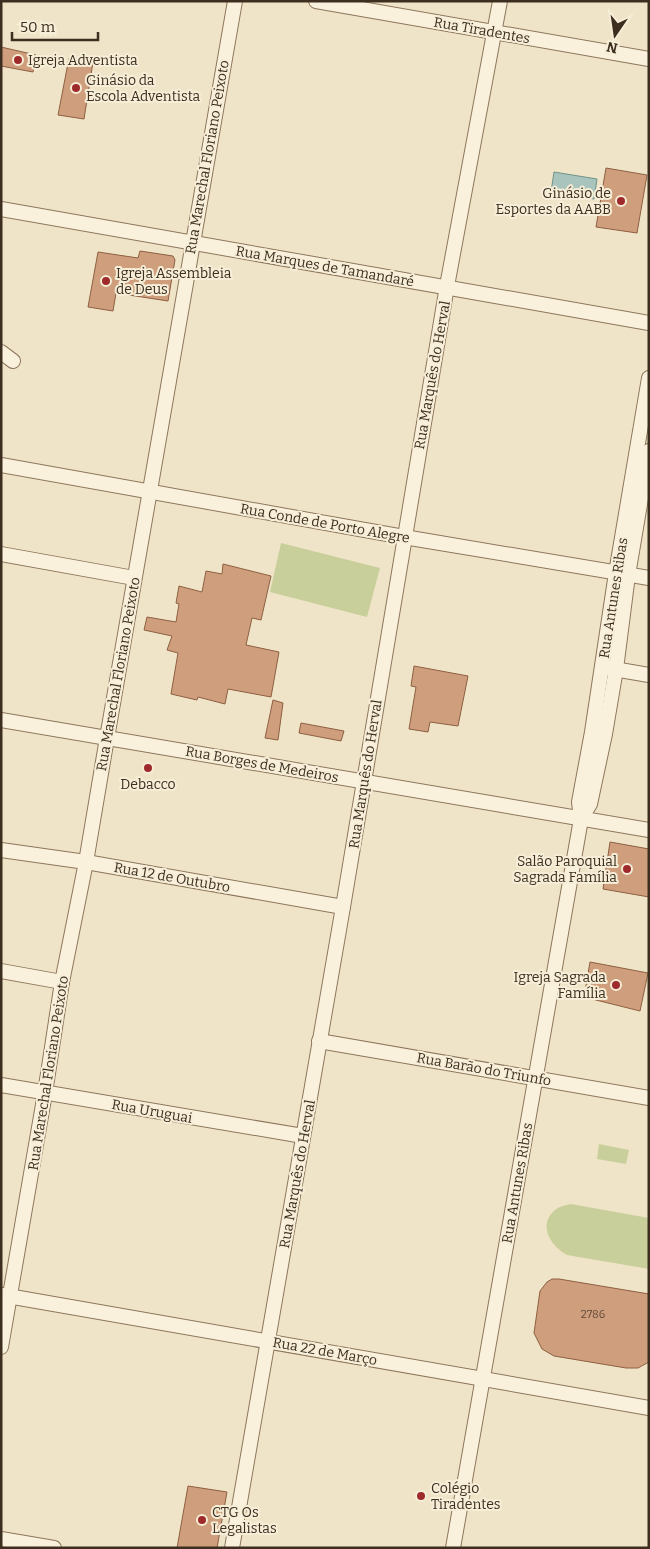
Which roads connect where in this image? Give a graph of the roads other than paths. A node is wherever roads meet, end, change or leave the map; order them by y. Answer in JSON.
{"nodes":[{"id":1,"x":235,"y":1,"type":"edge"},
{"id":2,"x":316,"y":1,"type":"edge"},
{"id":3,"x":500,"y":1,"type":"edge"},
{"id":4,"x":494,"y":32,"type":"junction"},
{"id":5,"x":649,"y":59,"type":"edge"},
{"id":6,"x":1,"y":208,"type":"edge"},
{"id":7,"x":192,"y":243,"type":"junction"},
{"id":8,"x":447,"y":286,"type":"junction"},
{"id":9,"x":649,"y":323,"type":"edge"},
{"id":10,"x":1,"y":352,"type":"edge"},
{"id":11,"x":13,"y":362,"type":"dead end"},
{"id":12,"x":649,"y":378,"type":"edge"},
{"id":13,"x":649,"y":451,"type":"edge"},
{"id":14,"x":1,"y":465,"type":"edge"},
{"id":15,"x":638,"y":476,"type":"junction"},
{"id":16,"x":149,"y":491,"type":"junction"},
{"id":17,"x":404,"y":537,"type":"junction"},
{"id":18,"x":1,"y":554,"type":"edge"},
{"id":19,"x":622,"y":574,"type":"junction"},
{"id":20,"x":134,"y":578,"type":"junction"},
{"id":21,"x":649,"y":578,"type":"edge"},
{"id":22,"x":602,"y":667,"type":"junction"},
{"id":23,"x":616,"y":669,"type":"junction"},
{"id":24,"x":649,"y":675,"type":"edge"},
{"id":25,"x":1,"y":720,"type":"edge"},
{"id":26,"x":598,"y":733,"type":"junction"},
{"id":27,"x":106,"y":738,"type":"junction"},
{"id":28,"x":363,"y":782,"type":"junction"},
{"id":29,"x":581,"y":819,"type":"junction"},
{"id":30,"x":649,"y":830,"type":"edge"},
{"id":31,"x":1,"y":850,"type":"edge"},
{"id":32,"x":86,"y":862,"type":"junction"},
{"id":33,"x":343,"y":907,"type":"junction"},
{"id":34,"x":1,"y":971,"type":"edge"},
{"id":35,"x":62,"y":982,"type":"junction"},
{"id":36,"x":319,"y":1041,"type":"junction"},
{"id":37,"x":536,"y":1078,"type":"junction"},
{"id":38,"x":1,"y":1085,"type":"edge"},
{"id":39,"x":45,"y":1092,"type":"junction"},
{"id":40,"x":649,"y":1098,"type":"edge"},
{"id":41,"x":303,"y":1136,"type":"junction"},
{"id":42,"x":6,"y":1296,"type":"edge"},
{"id":43,"x":267,"y":1341,"type":"junction"},
{"id":44,"x":1,"y":1347,"type":"edge"},
{"id":45,"x":482,"y":1379,"type":"junction"},
{"id":46,"x":649,"y":1408,"type":"edge"},
{"id":47,"x":1,"y":1538,"type":"edge"},
{"id":48,"x":54,"y":1548,"type":"edge"},
{"id":49,"x":232,"y":1548,"type":"edge"},
{"id":50,"x":452,"y":1548,"type":"edge"}],
"edges":[{"from":1,"to":7,"type":"street","name":"Rua Marechal Floriano Peixoto"},
{"from":2,"to":4,"type":"street","name":"Rua Tiradentes"},
{"from":3,"to":4,"type":"street","name":"Rua Marquês do Herval"},
{"from":4,"to":5,"type":"street","name":"Rua Tiradentes"},
{"from":4,"to":8,"type":"street","name":"Rua Marquês do Herval"},
{"from":6,"to":7,"type":"street","name":"Rua Marques de Tamandaré"},
{"from":7,"to":8,"type":"street","name":"Rua Marques de Tamandaré"},
{"from":7,"to":16,"type":"street","name":"Rua Marechal Floriano Peixoto"},
{"from":8,"to":9,"type":"street","name":"Rua Marques de Tamandaré"},
{"from":8,"to":17,"type":"street","name":"Rua Marquês do Herval"},
{"from":10,"to":11,"type":"street"},
{"from":12,"to":15,"type":"street","name":"Rua Antunes Ribas"},
{"from":13,"to":15,"type":"street","name":"Rua Antunes Ribas"},
{"from":14,"to":16,"type":"street","name":"Rua Conde de Porto Alegre"},
{"from":15,"to":19,"type":"street","name":"Rua Antunes Ribas"},
{"from":16,"to":17,"type":"street","name":"Rua Conde de Porto Alegre"},
{"from":16,"to":20,"type":"street","name":"Rua Marechal Floriano Peixoto"},
{"from":17,"to":19,"type":"street","name":"Rua Conde de Porto Alegre"},
{"from":17,"to":28,"type":"street","name":"Rua Marquês do Herval"},
{"from":18,"to":20,"type":"street"},
{"from":19,"to":21,"type":"street","name":"Rua Conde de Porto Alegre"},
{"from":19,"to":22,"type":"street","name":"Rua Antunes Ribas"},
{"from":19,"to":23,"type":"street","name":"Rua Antunes Ribas"},
{"from":20,"to":27,"type":"street","name":"Rua Marechal Floriano Peixoto"},
{"from":22,"to":23,"type":"street"},
{"from":22,"to":26,"type":"street","name":"Rua Antunes Ribas"},
{"from":23,"to":24,"type":"street"},
{"from":23,"to":26,"type":"street","name":"Rua Antunes Ribas"},
{"from":25,"to":27,"type":"street","name":"Rua Borges de Medeiros"},
{"from":26,"to":29,"type":"street","name":"Rua Antunes Ribas"},
{"from":27,"to":28,"type":"street","name":"Rua Borges de Medeiros"},
{"from":27,"to":32,"type":"street","name":"Rua Marechal Floriano Peixoto"},
{"from":28,"to":29,"type":"street","name":"Rua Borges de Medeiros"},
{"from":28,"to":33,"type":"street","name":"Rua Marquês do Herval"},
{"from":29,"to":30,"type":"street","name":"Rua Borges de Medeiros"},
{"from":29,"to":37,"type":"street","name":"Rua Antunes Ribas"},
{"from":31,"to":32,"type":"street","name":"Rua 12 de Outubro"},
{"from":32,"to":33,"type":"street","name":"Rua 12 de Outubro"},
{"from":32,"to":35,"type":"street","name":"Rua Marechal Floriano Peixoto"},
{"from":33,"to":36,"type":"street","name":"Rua Marquês do Herval"},
{"from":34,"to":35,"type":"street"},
{"from":35,"to":39,"type":"street","name":"Rua Marechal Floriano Peixoto"},
{"from":36,"to":37,"type":"street","name":"Rua Barão do Triunfo"},
{"from":36,"to":41,"type":"street","name":"Rua Marquês do Herval"},
{"from":37,"to":40,"type":"street","name":"Rua Barão do Triunfo"},
{"from":37,"to":45,"type":"street","name":"Rua Antunes Ribas"},
{"from":38,"to":39,"type":"street","name":"Rua Uruguai"},
{"from":39,"to":41,"type":"street","name":"Rua Uruguai"},
{"from":39,"to":42,"type":"street","name":"Rua Marechal Floriano Peixoto"},
{"from":41,"to":43,"type":"street","name":"Rua Marquês do Herval"},
{"from":42,"to":43,"type":"street","name":"Rua 22 de Março"},
{"from":42,"to":44,"type":"street","name":"Rua Marechal Floriano Peixoto"},
{"from":43,"to":45,"type":"street","name":"Rua 22 de Março"},
{"from":43,"to":49,"type":"street","name":"Rua Marquês do Herval"},
{"from":45,"to":46,"type":"street","name":"Rua 22 de Março"},
{"from":45,"to":50,"type":"street","name":"Rua Antunes Ribas"},
{"from":47,"to":48,"type":"street"}]}
